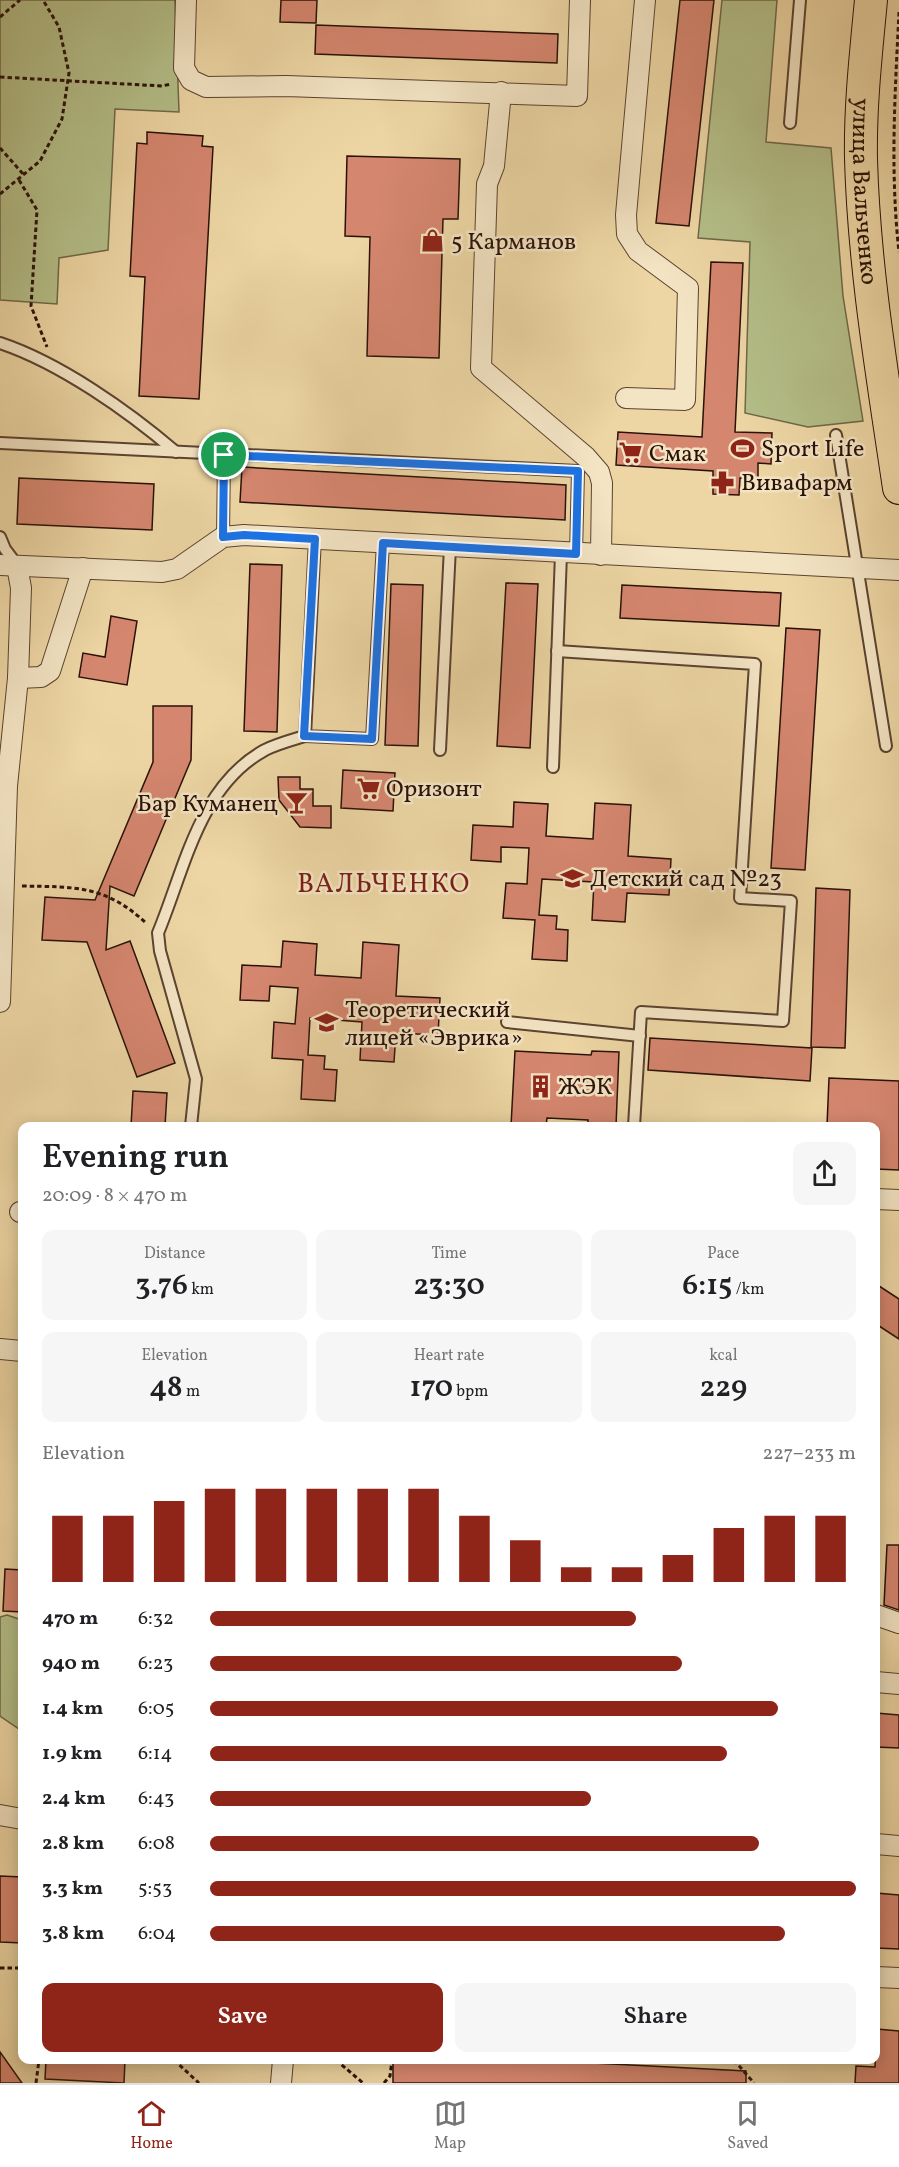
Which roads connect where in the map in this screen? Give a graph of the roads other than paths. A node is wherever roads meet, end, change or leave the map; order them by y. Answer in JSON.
{"nodes":[{"id":1,"x":186,"y":0,"type":"edge"},
{"id":2,"x":580,"y":0,"type":"edge"},
{"id":3,"x":645,"y":0,"type":"edge"},
{"id":4,"x":800,"y":0,"type":"edge"},
{"id":5,"x":871,"y":0,"type":"edge"},
{"id":6,"x":501,"y":92,"type":"junction"},
{"id":7,"x":790,"y":123,"type":"dead end"},
{"id":8,"x":0,"y":343,"type":"edge"},
{"id":9,"x":626,"y":398,"type":"dead end"},
{"id":10,"x":836,"y":435,"type":"dead end"},
{"id":11,"x":0,"y":443,"type":"edge"},
{"id":12,"x":176,"y":452,"type":"junction"},
{"id":13,"x":224,"y":455,"type":"junction"},
{"id":14,"x":899,"y":488,"type":"edge"},
{"id":15,"x":0,"y":537,"type":"edge"},
{"id":16,"x":223,"y":537,"type":"junction"},
{"id":17,"x":315,"y":539,"type":"junction"},
{"id":18,"x":383,"y":543,"type":"junction"},
{"id":19,"x":450,"y":547,"type":"junction"},
{"id":20,"x":568,"y":554,"type":"junction"},
{"id":21,"x":601,"y":555,"type":"junction"},
{"id":22,"x":9,"y":565,"type":"edge"},
{"id":23,"x":83,"y":568,"type":"junction"},
{"id":24,"x":860,"y":570,"type":"junction"},
{"id":25,"x":899,"y":570,"type":"edge"},
{"id":26,"x":557,"y":651,"type":"junction"},
{"id":27,"x":18,"y":678,"type":"junction"},
{"id":28,"x":304,"y":736,"type":"junction"},
{"id":29,"x":886,"y":746,"type":"dead end"},
{"id":30,"x":440,"y":750,"type":"dead end"},
{"id":31,"x":553,"y":767,"type":"dead end"},
{"id":32,"x":3,"y":786,"type":"edge"},
{"id":33,"x":0,"y":1002,"type":"edge"},
{"id":34,"x":507,"y":1022,"type":"dead end"},
{"id":35,"x":640,"y":1036,"type":"junction"},
{"id":36,"x":191,"y":1122,"type":"edge"},
{"id":37,"x":634,"y":1122,"type":"edge"},
{"id":38,"x":880,"y":1199,"type":"edge"},
{"id":39,"x":899,"y":1200,"type":"edge"},
{"id":40,"x":0,"y":1349,"type":"edge"},
{"id":41,"x":18,"y":1351,"type":"edge"},
{"id":42,"x":880,"y":1616,"type":"edge"},
{"id":43,"x":899,"y":1623,"type":"edge"},
{"id":44,"x":880,"y":1682,"type":"edge"},
{"id":45,"x":899,"y":1684,"type":"edge"},
{"id":46,"x":0,"y":1815,"type":"edge"},
{"id":47,"x":18,"y":1818,"type":"edge"},
{"id":48,"x":880,"y":1844,"type":"edge"},
{"id":49,"x":899,"y":1845,"type":"edge"},
{"id":50,"x":880,"y":1977,"type":"edge"},
{"id":51,"x":899,"y":1978,"type":"edge"},
{"id":52,"x":283,"y":2064,"type":"edge"},
{"id":53,"x":281,"y":2083,"type":"edge"}],
"edges":[{"from":1,"to":6,"type":"street"},
{"from":2,"to":6,"type":"street"},
{"from":3,"to":9,"type":"street"},
{"from":4,"to":7,"type":"lane"},
{"from":5,"to":14,"type":"main road","name":"улица Вальченко"},
{"from":6,"to":21,"type":"street"},
{"from":8,"to":12,"type":"lane"},
{"from":10,"to":24,"type":"lane"},
{"from":11,"to":12,"type":"lane"},
{"from":12,"to":13,"type":"lane"},
{"from":13,"to":16,"type":"lane"},
{"from":13,"to":20,"type":"lane"},
{"from":15,"to":22,"type":"lane"},
{"from":16,"to":17,"type":"street"},
{"from":16,"to":23,"type":"street"},
{"from":17,"to":18,"type":"street"},
{"from":17,"to":28,"type":"lane"},
{"from":18,"to":19,"type":"street"},
{"from":18,"to":28,"type":"lane"},
{"from":19,"to":20,"type":"street"},
{"from":19,"to":30,"type":"lane"},
{"from":20,"to":21,"type":"street"},
{"from":20,"to":26,"type":"lane"},
{"from":21,"to":24,"type":"street"},
{"from":22,"to":23,"type":"street"},
{"from":22,"to":27,"type":"street"},
{"from":23,"to":27,"type":"street"},
{"from":24,"to":25,"type":"street"},
{"from":24,"to":29,"type":"lane"},
{"from":26,"to":31,"type":"lane"},
{"from":26,"to":35,"type":"lane"},
{"from":27,"to":32,"type":"street"},
{"from":28,"to":36,"type":"lane"},
{"from":32,"to":33,"type":"street"},
{"from":34,"to":35,"type":"lane"},
{"from":35,"to":37,"type":"lane"},
{"from":38,"to":39,"type":"street"},
{"from":40,"to":41,"type":"street"},
{"from":42,"to":43,"type":"street"},
{"from":44,"to":45,"type":"street"},
{"from":46,"to":47,"type":"street"},
{"from":48,"to":49,"type":"street"},
{"from":50,"to":51,"type":"street"},
{"from":52,"to":53,"type":"street"}]}
